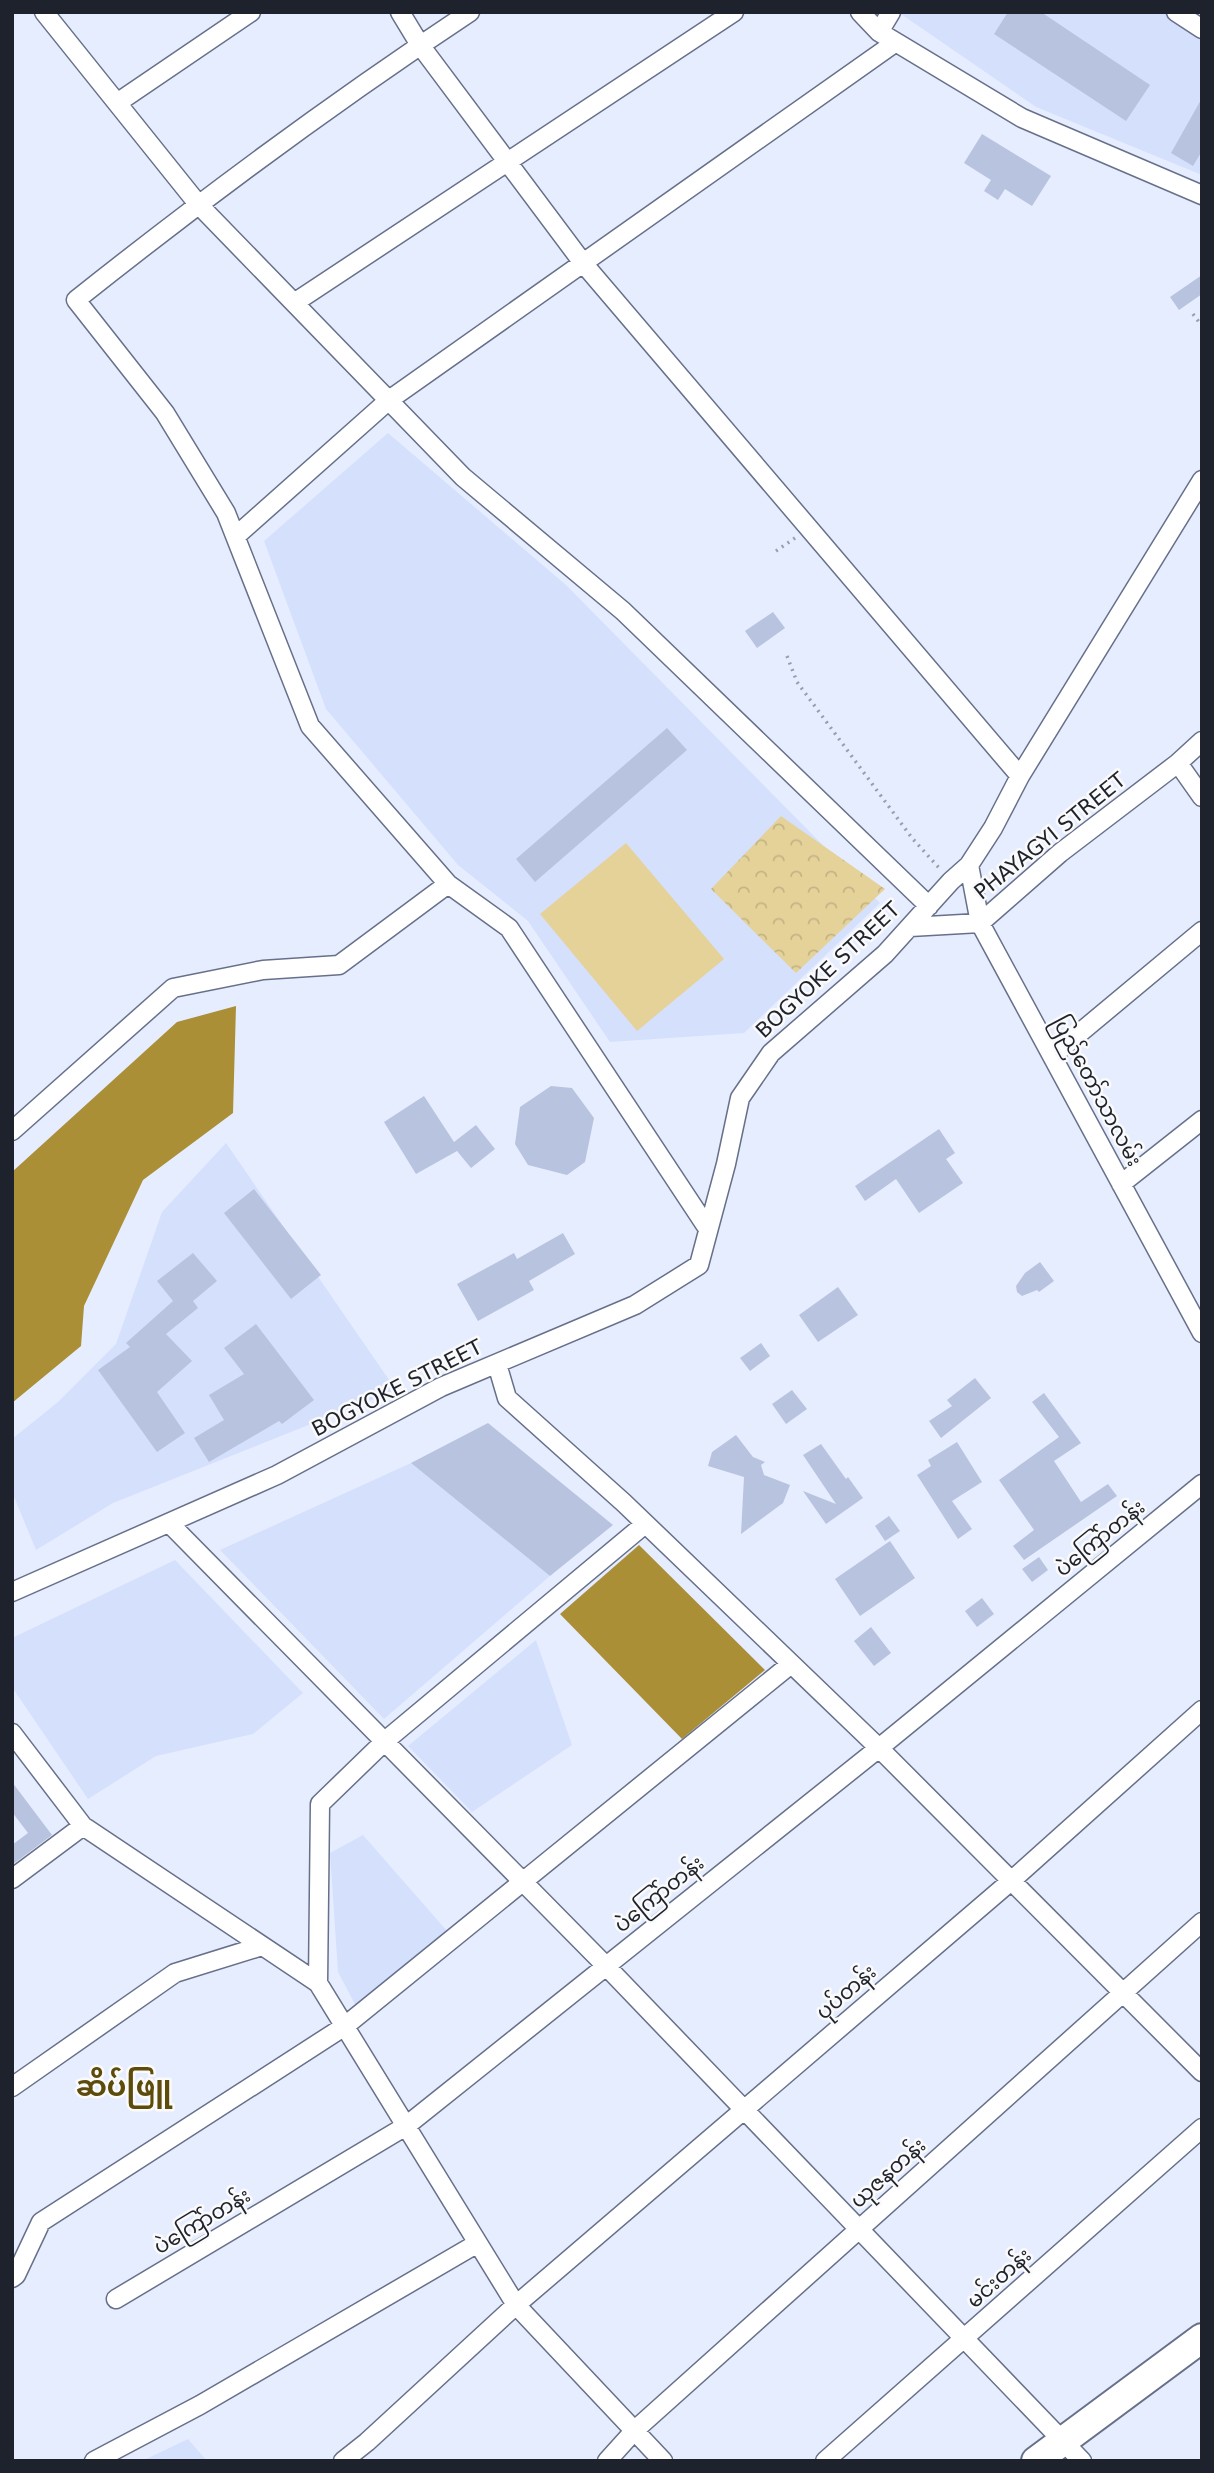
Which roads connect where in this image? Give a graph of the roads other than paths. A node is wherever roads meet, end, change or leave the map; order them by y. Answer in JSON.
{"nodes":[{"id":1,"x":44,"y":12,"type":"edge"},
{"id":2,"x":400,"y":12,"type":"edge"},
{"id":3,"x":470,"y":12,"type":"edge"},
{"id":4,"x":734,"y":12,"type":"edge"},
{"id":5,"x":860,"y":12,"type":"edge"},
{"id":6,"x":891,"y":12,"type":"edge"},
{"id":7,"x":1176,"y":12,"type":"edge"},
{"id":8,"x":239,"y":16,"type":"edge"},
{"id":9,"x":1202,"y":29,"type":"edge"},
{"id":10,"x":879,"y":32,"type":"junction"},
{"id":11,"x":896,"y":42,"type":"junction"},
{"id":12,"x":420,"y":45,"type":"junction"},
{"id":13,"x":117,"y":103,"type":"junction"},
{"id":14,"x":508,"y":162,"type":"junction"},
{"id":15,"x":1202,"y":195,"type":"edge"},
{"id":16,"x":198,"y":204,"type":"junction"},
{"id":17,"x":583,"y":263,"type":"junction"},
{"id":18,"x":295,"y":303,"type":"junction"},
{"id":19,"x":388,"y":400,"type":"junction"},
{"id":20,"x":1202,"y":480,"type":"edge"},
{"id":21,"x":236,"y":536,"type":"junction"},
{"id":22,"x":1202,"y":741,"type":"edge"},
{"id":23,"x":1178,"y":763,"type":"junction"},
{"id":24,"x":1020,"y":776,"type":"junction"},
{"id":25,"x":1202,"y":797,"type":"edge"},
{"id":26,"x":969,"y":865,"type":"junction"},
{"id":27,"x":448,"y":884,"type":"junction"},
{"id":28,"x":929,"y":906,"type":"junction"},
{"id":29,"x":981,"y":922,"type":"junction"},
{"id":30,"x":910,"y":927,"type":"junction"},
{"id":31,"x":1202,"y":931,"type":"edge"},
{"id":32,"x":1052,"y":1056,"type":"junction"},
{"id":33,"x":1202,"y":1120,"type":"edge"},
{"id":34,"x":12,"y":1130,"type":"edge"},
{"id":35,"x":1121,"y":1184,"type":"junction"},
{"id":36,"x":708,"y":1229,"type":"junction"},
{"id":37,"x":1196,"y":1307,"type":"edge"},
{"id":38,"x":1202,"y":1333,"type":"edge"},
{"id":39,"x":497,"y":1364,"type":"junction"},
{"id":40,"x":1202,"y":1484,"type":"edge"},
{"id":41,"x":169,"y":1523,"type":"junction"},
{"id":42,"x":645,"y":1524,"type":"junction"},
{"id":43,"x":12,"y":1592,"type":"edge"},
{"id":44,"x":791,"y":1664,"type":"junction"},
{"id":45,"x":1202,"y":1710,"type":"edge"},
{"id":46,"x":12,"y":1733,"type":"edge"},
{"id":47,"x":385,"y":1741,"type":"junction"},
{"id":48,"x":879,"y":1748,"type":"junction"},
{"id":49,"x":83,"y":1826,"type":"junction"},
{"id":50,"x":12,"y":1879,"type":"edge"},
{"id":51,"x":523,"y":1881,"type":"junction"},
{"id":52,"x":1011,"y":1881,"type":"junction"},
{"id":53,"x":1202,"y":1922,"type":"edge"},
{"id":54,"x":262,"y":1946,"type":"junction"},
{"id":55,"x":606,"y":1966,"type":"junction"},
{"id":56,"x":318,"y":1983,"type":"junction"},
{"id":57,"x":1122,"y":1993,"type":"junction"},
{"id":58,"x":345,"y":2026,"type":"junction"},
{"id":59,"x":1202,"y":2072,"type":"edge"},
{"id":60,"x":12,"y":2087,"type":"edge"},
{"id":61,"x":744,"y":2110,"type":"junction"},
{"id":62,"x":406,"y":2126,"type":"junction"},
{"id":63,"x":1202,"y":2128,"type":"edge"},
{"id":64,"x":860,"y":2228,"type":"junction"},
{"id":65,"x":478,"y":2243,"type":"junction"},
{"id":66,"x":12,"y":2278,"type":"edge"},
{"id":67,"x":116,"y":2298,"type":"dead end"},
{"id":68,"x":516,"y":2305,"type":"junction"},
{"id":69,"x":965,"y":2338,"type":"junction"},
{"id":70,"x":1202,"y":2338,"type":"edge"},
{"id":71,"x":635,"y":2430,"type":"junction"},
{"id":72,"x":1062,"y":2440,"type":"junction"},
{"id":73,"x":94,"y":2461,"type":"edge"},
{"id":74,"x":343,"y":2461,"type":"edge"},
{"id":75,"x":607,"y":2461,"type":"edge"},
{"id":76,"x":663,"y":2461,"type":"edge"},
{"id":77,"x":825,"y":2461,"type":"edge"},
{"id":78,"x":1036,"y":2461,"type":"edge"},
{"id":79,"x":1082,"y":2461,"type":"edge"}],
"edges":[{"from":1,"to":13,"type":"street"},
{"from":2,"to":12,"type":"street"},
{"from":3,"to":12,"type":"street"},
{"from":4,"to":14,"type":"street"},
{"from":5,"to":10,"type":"street"},
{"from":6,"to":10,"type":"street"},
{"from":7,"to":9,"type":"street"},
{"from":8,"to":13,"type":"street"},
{"from":10,"to":11,"type":"street"},
{"from":11,"to":15,"type":"street"},
{"from":11,"to":17,"type":"street"},
{"from":12,"to":14,"type":"street"},
{"from":12,"to":16,"type":"street"},
{"from":13,"to":16,"type":"street"},
{"from":14,"to":17,"type":"street"},
{"from":14,"to":18,"type":"street"},
{"from":16,"to":18,"type":"street"},
{"from":16,"to":21,"type":"street"},
{"from":17,"to":19,"type":"street"},
{"from":17,"to":24,"type":"street"},
{"from":18,"to":19,"type":"street"},
{"from":19,"to":21,"type":"street"},
{"from":19,"to":28,"type":"street"},
{"from":20,"to":24,"type":"street","name":"BOGYOKE STREET"},
{"from":21,"to":27,"type":"street"},
{"from":22,"to":23,"type":"street","name":"PHAYAGYI STREET"},
{"from":23,"to":25,"type":"street"},
{"from":23,"to":29,"type":"street","name":"PHAYAGYI STREET"},
{"from":24,"to":26,"type":"street","name":"BOGYOKE STREET"},
{"from":26,"to":28,"type":"street","name":"BOGYOKE STREET"},
{"from":26,"to":29,"type":"street","name":"ပြည်တော်သာလမ်း"},
{"from":27,"to":34,"type":"street"},
{"from":27,"to":36,"type":"street"},
{"from":28,"to":30,"type":"street","name":"BOGYOKE STREET"},
{"from":29,"to":30,"type":"street","name":"PHAYAGYI STREET"},
{"from":29,"to":32,"type":"street","name":"ပြည်တော်သာလမ်း"},
{"from":30,"to":36,"type":"street","name":"BOGYOKE STREET"},
{"from":31,"to":32,"type":"street"},
{"from":32,"to":35,"type":"street","name":"ပြည်တော်သာလမ်း"},
{"from":33,"to":35,"type":"street"},
{"from":35,"to":37,"type":"street","name":"ပြည်တော်သာလမ်း"},
{"from":36,"to":39,"type":"street","name":"BOGYOKE STREET"},
{"from":37,"to":38,"type":"street","name":"ပြည်တော်သာလမ်း"},
{"from":39,"to":41,"type":"street","name":"BOGYOKE STREET"},
{"from":39,"to":42,"type":"street"},
{"from":40,"to":48,"type":"street","name":"ပဲကြော်တန်း"},
{"from":41,"to":43,"type":"street","name":"BOGYOKE STREET"},
{"from":41,"to":47,"type":"street"},
{"from":42,"to":44,"type":"street"},
{"from":42,"to":47,"type":"street"},
{"from":44,"to":48,"type":"street"},
{"from":44,"to":51,"type":"street"},
{"from":45,"to":52,"type":"street","name":"ပုပ်တန်း"},
{"from":46,"to":49,"type":"street"},
{"from":47,"to":51,"type":"street"},
{"from":47,"to":56,"type":"street"},
{"from":48,"to":52,"type":"street"},
{"from":48,"to":55,"type":"street","name":"ပဲကြော်တန်း"},
{"from":49,"to":50,"type":"street"},
{"from":49,"to":54,"type":"street"},
{"from":51,"to":55,"type":"street"},
{"from":51,"to":58,"type":"street"},
{"from":52,"to":57,"type":"street"},
{"from":52,"to":61,"type":"street","name":"ပုပ်တန်း"},
{"from":53,"to":57,"type":"street","name":"ယုဇနတန်း"},
{"from":54,"to":56,"type":"street"},
{"from":54,"to":60,"type":"street"},
{"from":55,"to":61,"type":"street"},
{"from":55,"to":62,"type":"street","name":"ပဲကြော်တန်း"},
{"from":56,"to":58,"type":"street"},
{"from":57,"to":59,"type":"street"},
{"from":57,"to":64,"type":"street","name":"ယုဇနတန်း"},
{"from":58,"to":62,"type":"street"},
{"from":58,"to":66,"type":"street"},
{"from":61,"to":64,"type":"street"},
{"from":61,"to":68,"type":"street","name":"ပုပ်တန်း"},
{"from":62,"to":65,"type":"street"},
{"from":62,"to":67,"type":"street","name":"ပဲကြော်တန်း"},
{"from":63,"to":69,"type":"street","name":"မင်းတန်း"},
{"from":64,"to":69,"type":"street"},
{"from":64,"to":71,"type":"street","name":"ယုဇနတန်း"},
{"from":65,"to":68,"type":"street"},
{"from":65,"to":73,"type":"street"},
{"from":68,"to":71,"type":"street"},
{"from":68,"to":74,"type":"street","name":"ပုပ်တန်း"},
{"from":69,"to":72,"type":"street"},
{"from":69,"to":77,"type":"street","name":"မင်းတန်း"},
{"from":70,"to":72,"type":"main road"},
{"from":71,"to":75,"type":"street","name":"ယုဇနတန်း"},
{"from":71,"to":76,"type":"street"},
{"from":72,"to":78,"type":"main road"},
{"from":72,"to":79,"type":"street"}]}
